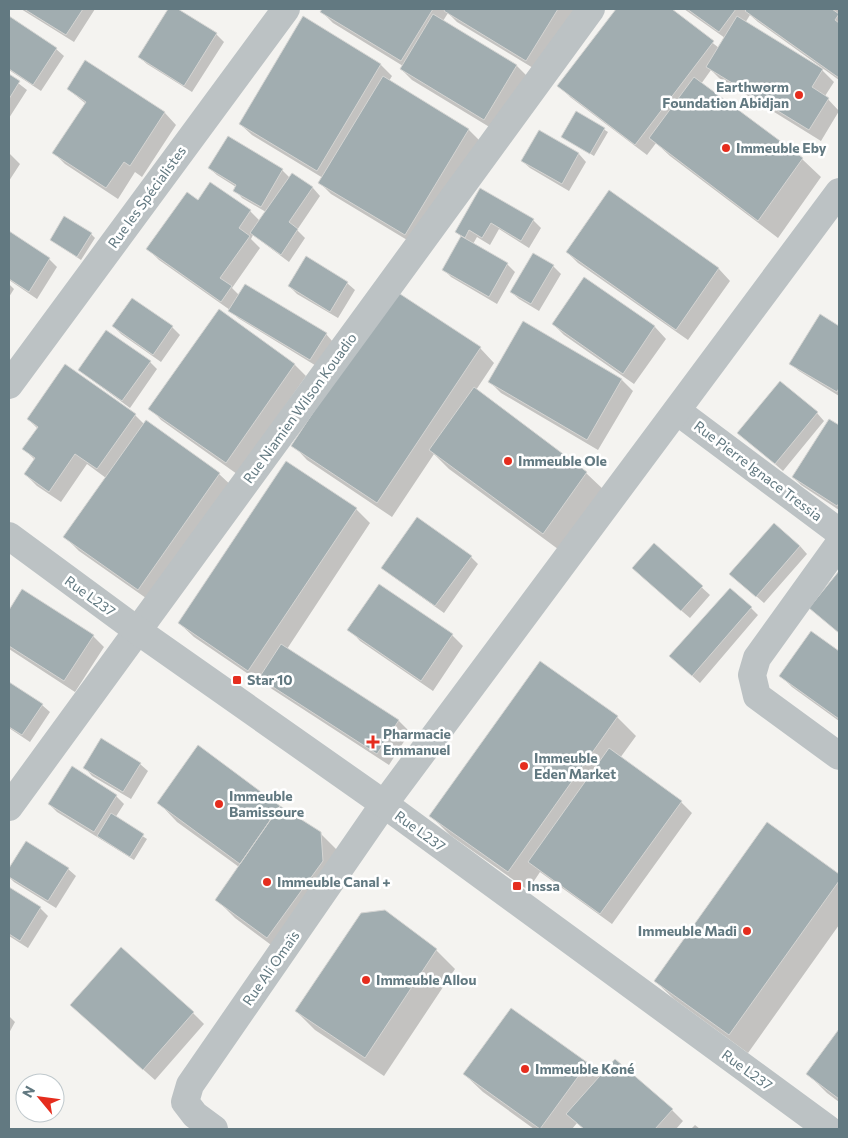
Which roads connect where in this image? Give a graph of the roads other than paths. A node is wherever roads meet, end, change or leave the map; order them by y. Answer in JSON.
{"nodes":[{"id":1,"x":286,"y":9,"type":"edge"},
{"id":2,"x":591,"y":9,"type":"edge"},
{"id":3,"x":839,"y":192,"type":"edge"},
{"id":4,"x":9,"y":385,"type":"edge"},
{"id":5,"x":677,"y":411,"type":"junction"},
{"id":6,"x":839,"y":532,"type":"edge"},
{"id":7,"x":9,"y":536,"type":"edge"},
{"id":8,"x":839,"y":544,"type":"edge"},
{"id":9,"x":138,"y":631,"type":"junction"},
{"id":10,"x":839,"y":756,"type":"edge"},
{"id":11,"x":384,"y":804,"type":"junction"},
{"id":12,"x":9,"y":807,"type":"edge"},
{"id":13,"x":214,"y":1129,"type":"edge"},
{"id":14,"x":828,"y":1129,"type":"edge"}],
"edges":[{"from":1,"to":4,"type":"street","name":"Rue les Spécialistes"},
{"from":2,"to":9,"type":"street","name":"Rue Niamien Wilson Kouadio"},
{"from":3,"to":5,"type":"street"},
{"from":5,"to":6,"type":"street","name":"Rue Pierre Ignace Tressia"},
{"from":5,"to":11,"type":"street"},
{"from":7,"to":9,"type":"street","name":"Rue L237"},
{"from":8,"to":10,"type":"street"},
{"from":9,"to":11,"type":"street","name":"Rue L237"},
{"from":9,"to":12,"type":"street","name":"Rue Niamien Wilson Kouadio"},
{"from":11,"to":13,"type":"street","name":"Rue Ali Omaïs"},
{"from":11,"to":14,"type":"street","name":"Rue L237"}]}
